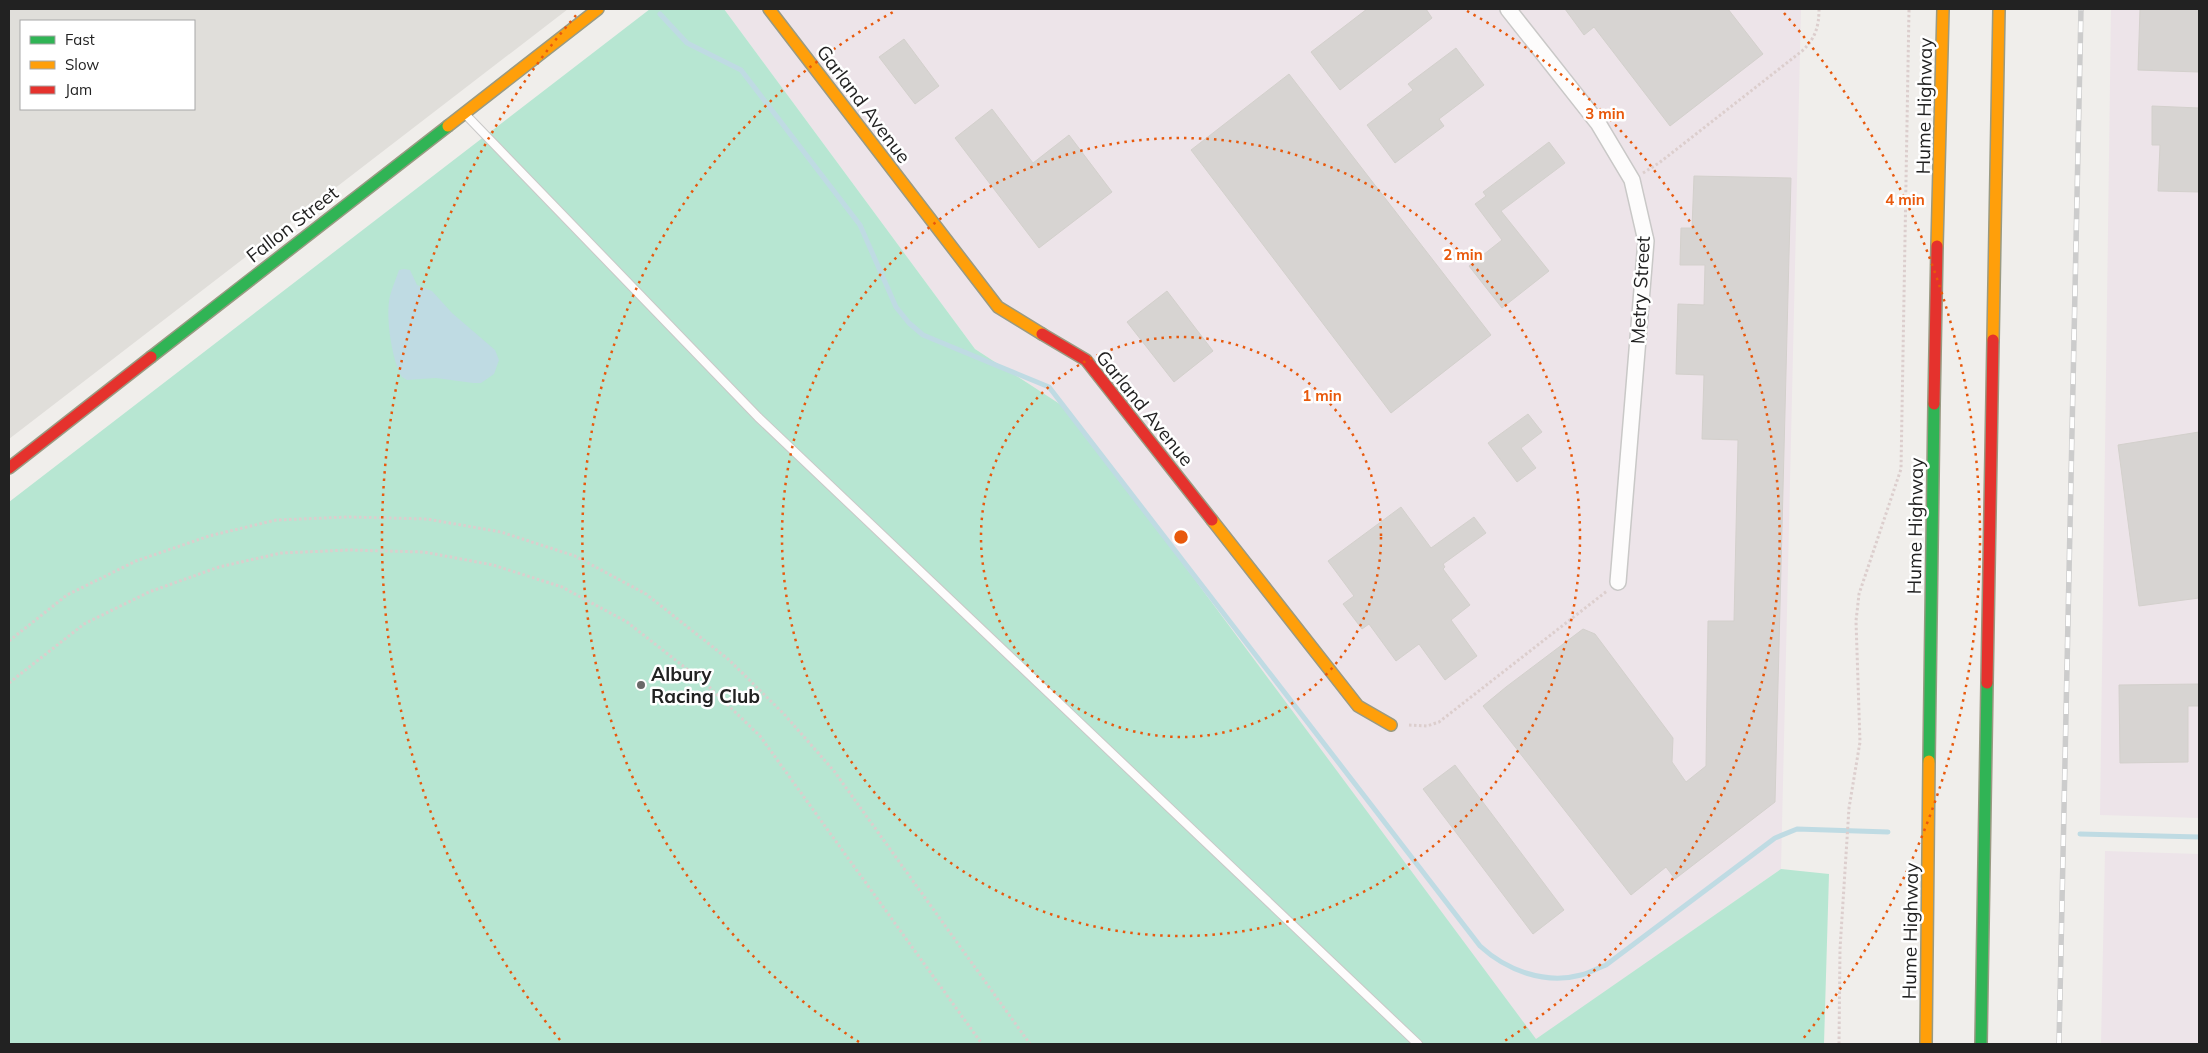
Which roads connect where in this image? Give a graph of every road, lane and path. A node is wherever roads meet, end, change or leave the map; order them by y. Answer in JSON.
{"nodes":[{"id":1,"x":598,"y":9,"type":"edge"},
{"id":2,"x":769,"y":9,"type":"edge"},
{"id":3,"x":1508,"y":9,"type":"edge"},
{"id":4,"x":1819,"y":9,"type":"edge"},
{"id":5,"x":1909,"y":9,"type":"edge"},
{"id":6,"x":1943,"y":9,"type":"edge"},
{"id":7,"x":1999,"y":9,"type":"edge"},
{"id":8,"x":464,"y":112,"type":"junction"},
{"id":9,"x":1659,"y":163,"type":"dead end"},
{"id":10,"x":9,"y":468,"type":"edge"},
{"id":11,"x":1618,"y":582,"type":"joint"},
{"id":12,"x":9,"y":641,"type":"edge"},
{"id":13,"x":9,"y":683,"type":"edge"},
{"id":14,"x":1391,"y":725,"type":"joint"},
{"id":15,"x":982,"y":1044,"type":"edge"},
{"id":16,"x":1030,"y":1044,"type":"edge"},
{"id":17,"x":1418,"y":1044,"type":"edge"},
{"id":18,"x":1839,"y":1044,"type":"edge"},
{"id":19,"x":1926,"y":1044,"type":"edge"},
{"id":20,"x":1981,"y":1044,"type":"edge"}],
"edges":[{"from":1,"to":8,"type":"main road","name":"Fallon Street"},
{"from":2,"to":14,"type":"main road","name":"Garland Avenue"},
{"from":3,"to":11,"type":"street","name":"Metry Street"},
{"from":4,"to":9,"type":"path"},
{"from":5,"to":18,"type":"path"},
{"from":6,"to":19,"type":"main road","name":"Hume Highway"},
{"from":7,"to":20,"type":"main road"},
{"from":8,"to":10,"type":"main road","name":"Fallon Street"},
{"from":8,"to":17,"type":"lane"},
{"from":11,"to":14,"type":"path"},
{"from":12,"to":16,"type":"path"},
{"from":13,"to":15,"type":"path"}]}
